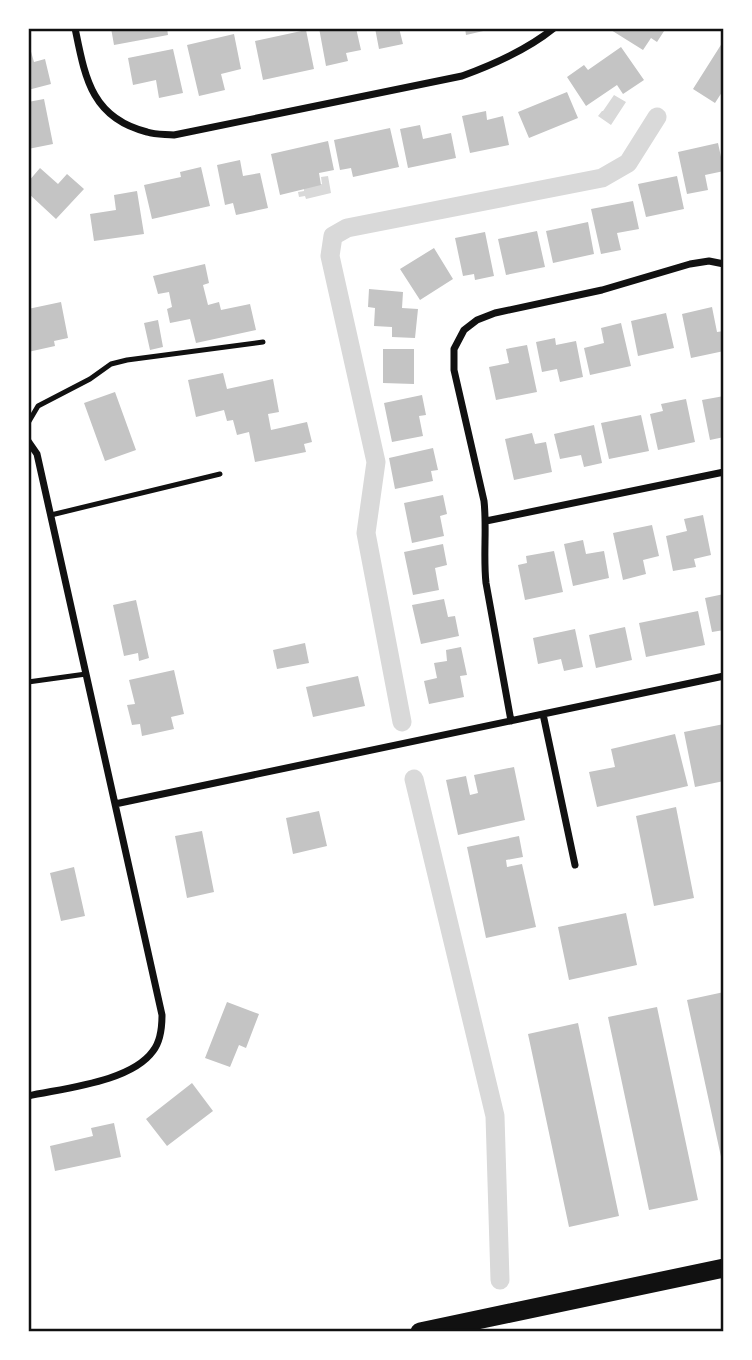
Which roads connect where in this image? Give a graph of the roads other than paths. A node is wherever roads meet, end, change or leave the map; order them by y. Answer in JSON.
{"nodes":[{"id":1,"x":75,"y":28,"type":"edge"},
{"id":2,"x":554,"y":28,"type":"edge"},
{"id":3,"x":724,"y":264,"type":"edge"},
{"id":4,"x":263,"y":342,"type":"dead end"},
{"id":5,"x":28,"y":423,"type":"edge"},
{"id":6,"x":28,"y":440,"type":"edge"},
{"id":7,"x":724,"y":472,"type":"edge"},
{"id":8,"x":220,"y":474,"type":"dead end"},
{"id":9,"x":51,"y":515,"type":"junction"},
{"id":10,"x":486,"y":521,"type":"junction"},
{"id":11,"x":86,"y":674,"type":"junction"},
{"id":12,"x":724,"y":676,"type":"edge"},
{"id":13,"x":28,"y":682,"type":"edge"},
{"id":14,"x":543,"y":714,"type":"junction"},
{"id":15,"x":511,"y":721,"type":"junction"},
{"id":16,"x":115,"y":804,"type":"junction"},
{"id":17,"x":575,"y":865,"type":"dead end"},
{"id":18,"x":28,"y":1096,"type":"edge"},
{"id":19,"x":724,"y":1268,"type":"edge"},
{"id":20,"x":420,"y":1332,"type":"edge"}],
"edges":[{"from":1,"to":2,"type":"street"},
{"from":3,"to":10,"type":"street"},
{"from":4,"to":5,"type":"lane"},
{"from":6,"to":9,"type":"street"},
{"from":7,"to":10,"type":"street"},
{"from":8,"to":9,"type":"lane"},
{"from":9,"to":11,"type":"street"},
{"from":10,"to":15,"type":"street"},
{"from":11,"to":13,"type":"lane"},
{"from":11,"to":16,"type":"street"},
{"from":12,"to":14,"type":"street"},
{"from":14,"to":15,"type":"street"},
{"from":14,"to":17,"type":"street"},
{"from":15,"to":16,"type":"street"},
{"from":16,"to":18,"type":"street"},
{"from":19,"to":20,"type":"highway"}]}
